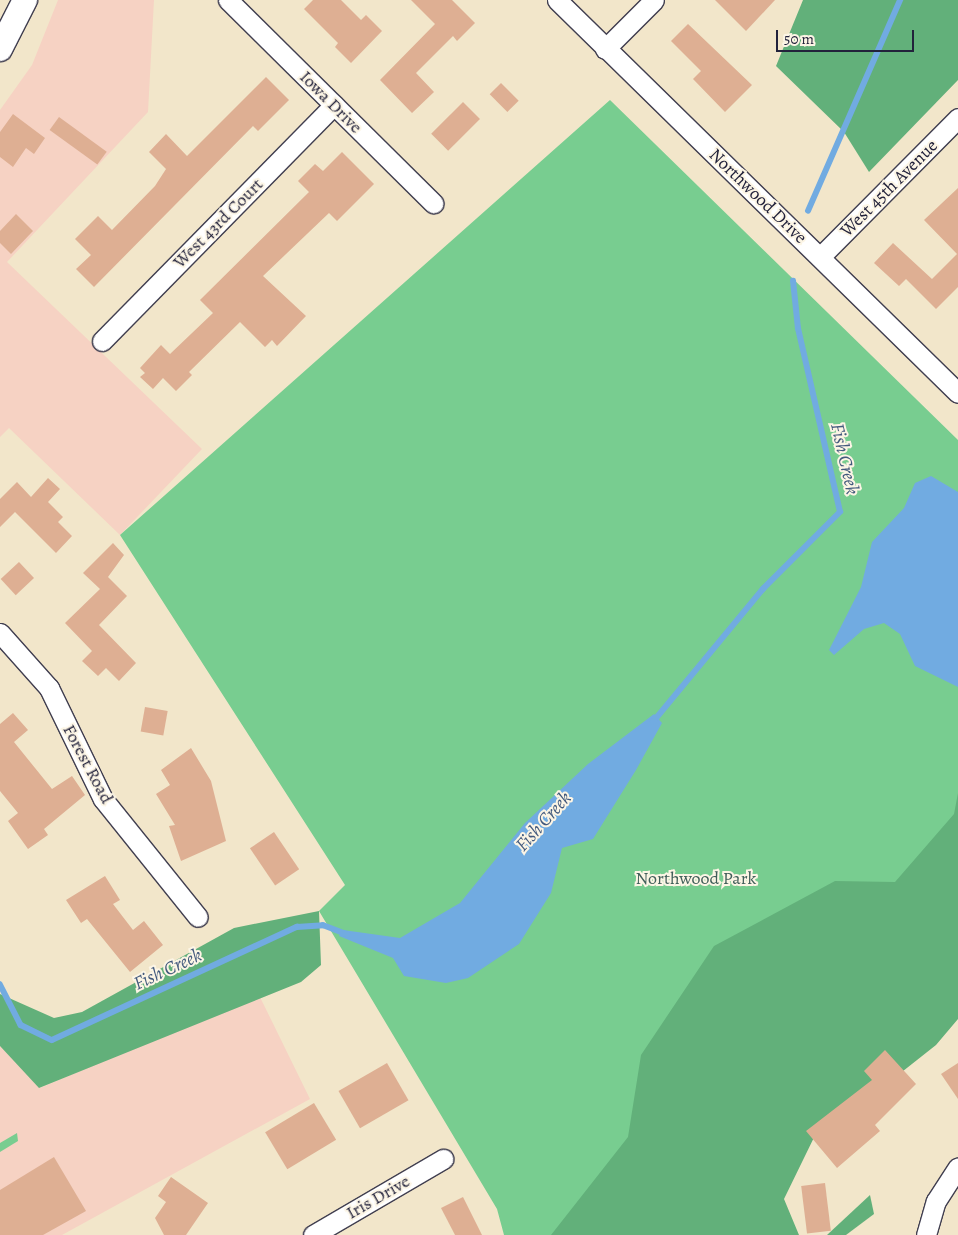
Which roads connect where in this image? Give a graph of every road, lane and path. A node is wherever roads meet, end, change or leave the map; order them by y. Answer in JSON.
{"nodes":[{"id":1,"x":25,"y":0,"type":"edge"},
{"id":2,"x":228,"y":0,"type":"edge"},
{"id":3,"x":557,"y":0,"type":"edge"},
{"id":4,"x":654,"y":0,"type":"edge"},
{"id":5,"x":3,"y":36,"type":"edge"},
{"id":6,"x":605,"y":48,"type":"junction"},
{"id":7,"x":334,"y":105,"type":"junction"},
{"id":8,"x":958,"y":118,"type":"edge"},
{"id":9,"x":433,"y":203,"type":"dead end"},
{"id":10,"x":820,"y":258,"type":"junction"},
{"id":11,"x":102,"y":341,"type":"dead end"},
{"id":12,"x":958,"y":393,"type":"edge"},
{"id":13,"x":0,"y":633,"type":"edge"},
{"id":14,"x":198,"y":917,"type":"dead end"},
{"id":15,"x":443,"y":1159,"type":"dead end"},
{"id":16,"x":958,"y":1167,"type":"edge"},
{"id":17,"x":313,"y":1235,"type":"edge"},
{"id":18,"x":926,"y":1235,"type":"edge"}],
"edges":[{"from":1,"to":5,"type":"main road"},
{"from":2,"to":7,"type":"street","name":"Iowa Drive"},
{"from":3,"to":6,"type":"street","name":"Northwood Drive"},
{"from":4,"to":6,"type":"street"},
{"from":6,"to":10,"type":"street","name":"Northwood Drive"},
{"from":7,"to":9,"type":"street","name":"Iowa Drive"},
{"from":7,"to":11,"type":"street","name":"West 43rd Court"},
{"from":8,"to":10,"type":"street","name":"West 45th Avenue"},
{"from":10,"to":12,"type":"street","name":"Northwood Drive"},
{"from":13,"to":14,"type":"street","name":"Forest Road"},
{"from":15,"to":17,"type":"street","name":"Iris Drive"},
{"from":16,"to":18,"type":"street"}]}
